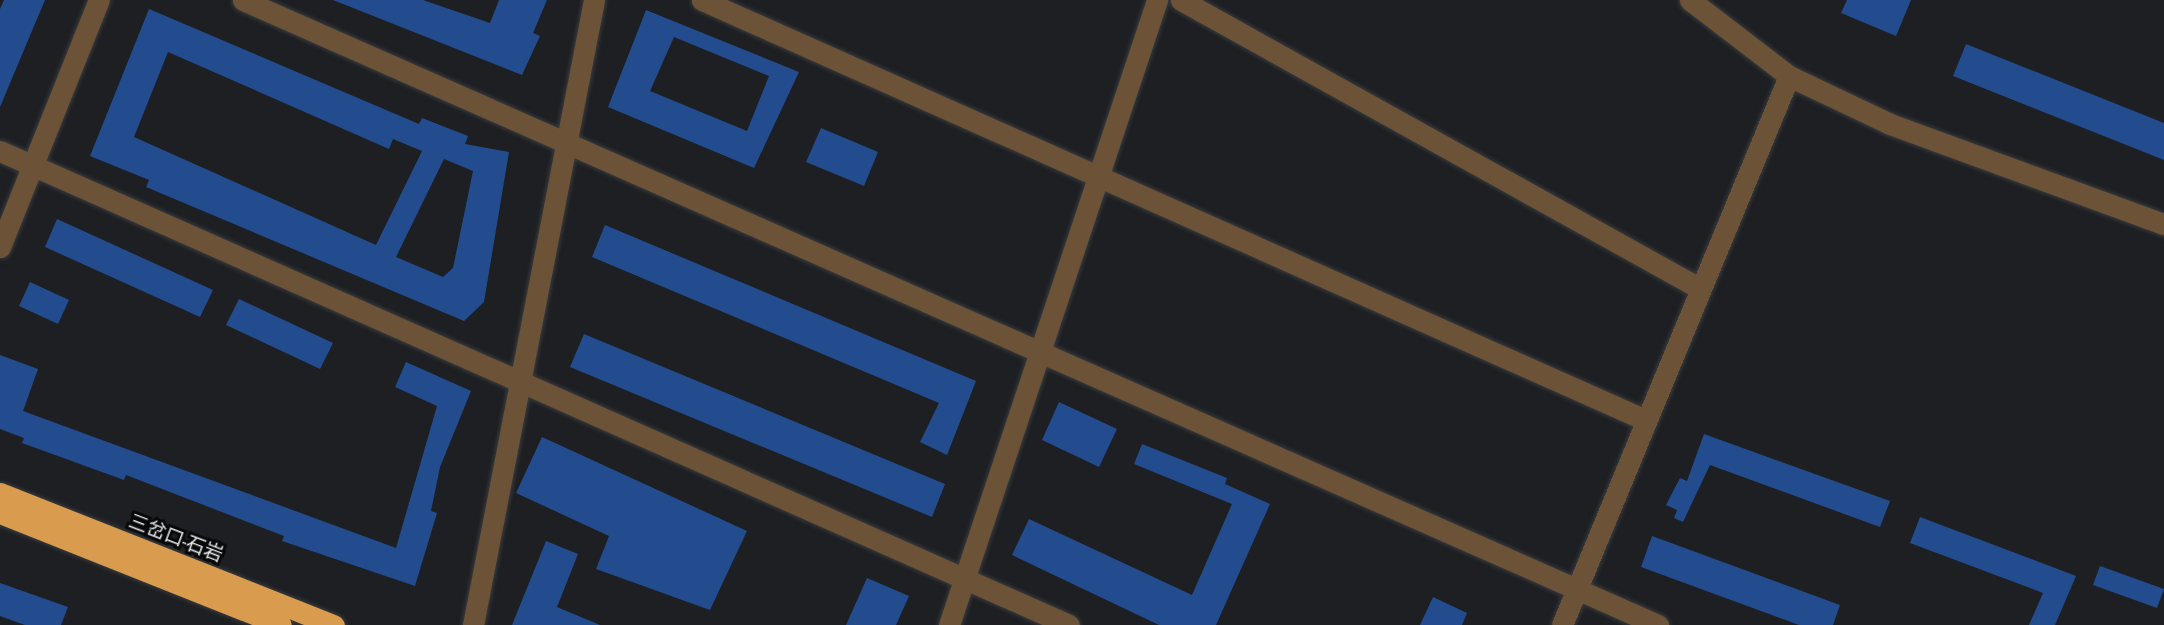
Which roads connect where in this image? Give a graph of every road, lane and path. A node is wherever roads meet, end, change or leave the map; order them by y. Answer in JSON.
{"nodes":[{"id":1,"x":99,"y":0,"type":"edge"},
{"id":2,"x":243,"y":0,"type":"edge"},
{"id":3,"x":594,"y":0,"type":"edge"},
{"id":4,"x":702,"y":0,"type":"edge"},
{"id":5,"x":1157,"y":0,"type":"edge"},
{"id":6,"x":1181,"y":0,"type":"edge"},
{"id":7,"x":1690,"y":0,"type":"edge"},
{"id":8,"x":1789,"y":76,"type":"junction"},
{"id":9,"x":569,"y":143,"type":"junction"},
{"id":10,"x":0,"y":151,"type":"edge"},
{"id":11,"x":31,"y":166,"type":"junction"},
{"id":12,"x":1096,"y":177,"type":"junction"},
{"id":13,"x":2164,"y":224,"type":"edge"},
{"id":14,"x":0,"y":247,"type":"edge"},
{"id":15,"x":1699,"y":288,"type":"junction"},
{"id":16,"x":1038,"y":352,"type":"junction"},
{"id":17,"x":523,"y":385,"type":"junction"},
{"id":18,"x":1643,"y":419,"type":"junction"},
{"id":19,"x":0,"y":493,"type":"edge"},
{"id":20,"x":0,"y":513,"type":"edge"},
{"id":21,"x":966,"y":580,"type":"junction"},
{"id":22,"x":1575,"y":592,"type":"junction"},
{"id":23,"x":281,"y":625,"type":"edge"},
{"id":24,"x":334,"y":625,"type":"edge"},
{"id":25,"x":473,"y":625,"type":"edge"},
{"id":26,"x":949,"y":625,"type":"edge"},
{"id":27,"x":1069,"y":625,"type":"edge"},
{"id":28,"x":1562,"y":625,"type":"edge"},
{"id":29,"x":1658,"y":625,"type":"edge"}],
"edges":[{"from":1,"to":11,"type":"street"},
{"from":2,"to":9,"type":"street"},
{"from":3,"to":9,"type":"street"},
{"from":4,"to":12,"type":"street"},
{"from":5,"to":12,"type":"street"},
{"from":6,"to":15,"type":"street"},
{"from":7,"to":8,"type":"street"},
{"from":8,"to":13,"type":"street"},
{"from":8,"to":15,"type":"street"},
{"from":9,"to":16,"type":"street"},
{"from":9,"to":17,"type":"street"},
{"from":10,"to":11,"type":"street"},
{"from":11,"to":14,"type":"street"},
{"from":11,"to":17,"type":"street"},
{"from":12,"to":16,"type":"street"},
{"from":12,"to":18,"type":"street"},
{"from":15,"to":18,"type":"street"},
{"from":16,"to":21,"type":"street"},
{"from":16,"to":22,"type":"street"},
{"from":17,"to":21,"type":"street"},
{"from":17,"to":25,"type":"street"},
{"from":18,"to":22,"type":"street"},
{"from":19,"to":24,"type":"highway","name":"三岔口-石岩"},
{"from":20,"to":23,"type":"highway","name":"三岔口-石岩"},
{"from":21,"to":26,"type":"street"},
{"from":21,"to":27,"type":"street"},
{"from":22,"to":28,"type":"street"},
{"from":22,"to":29,"type":"street"}]}
